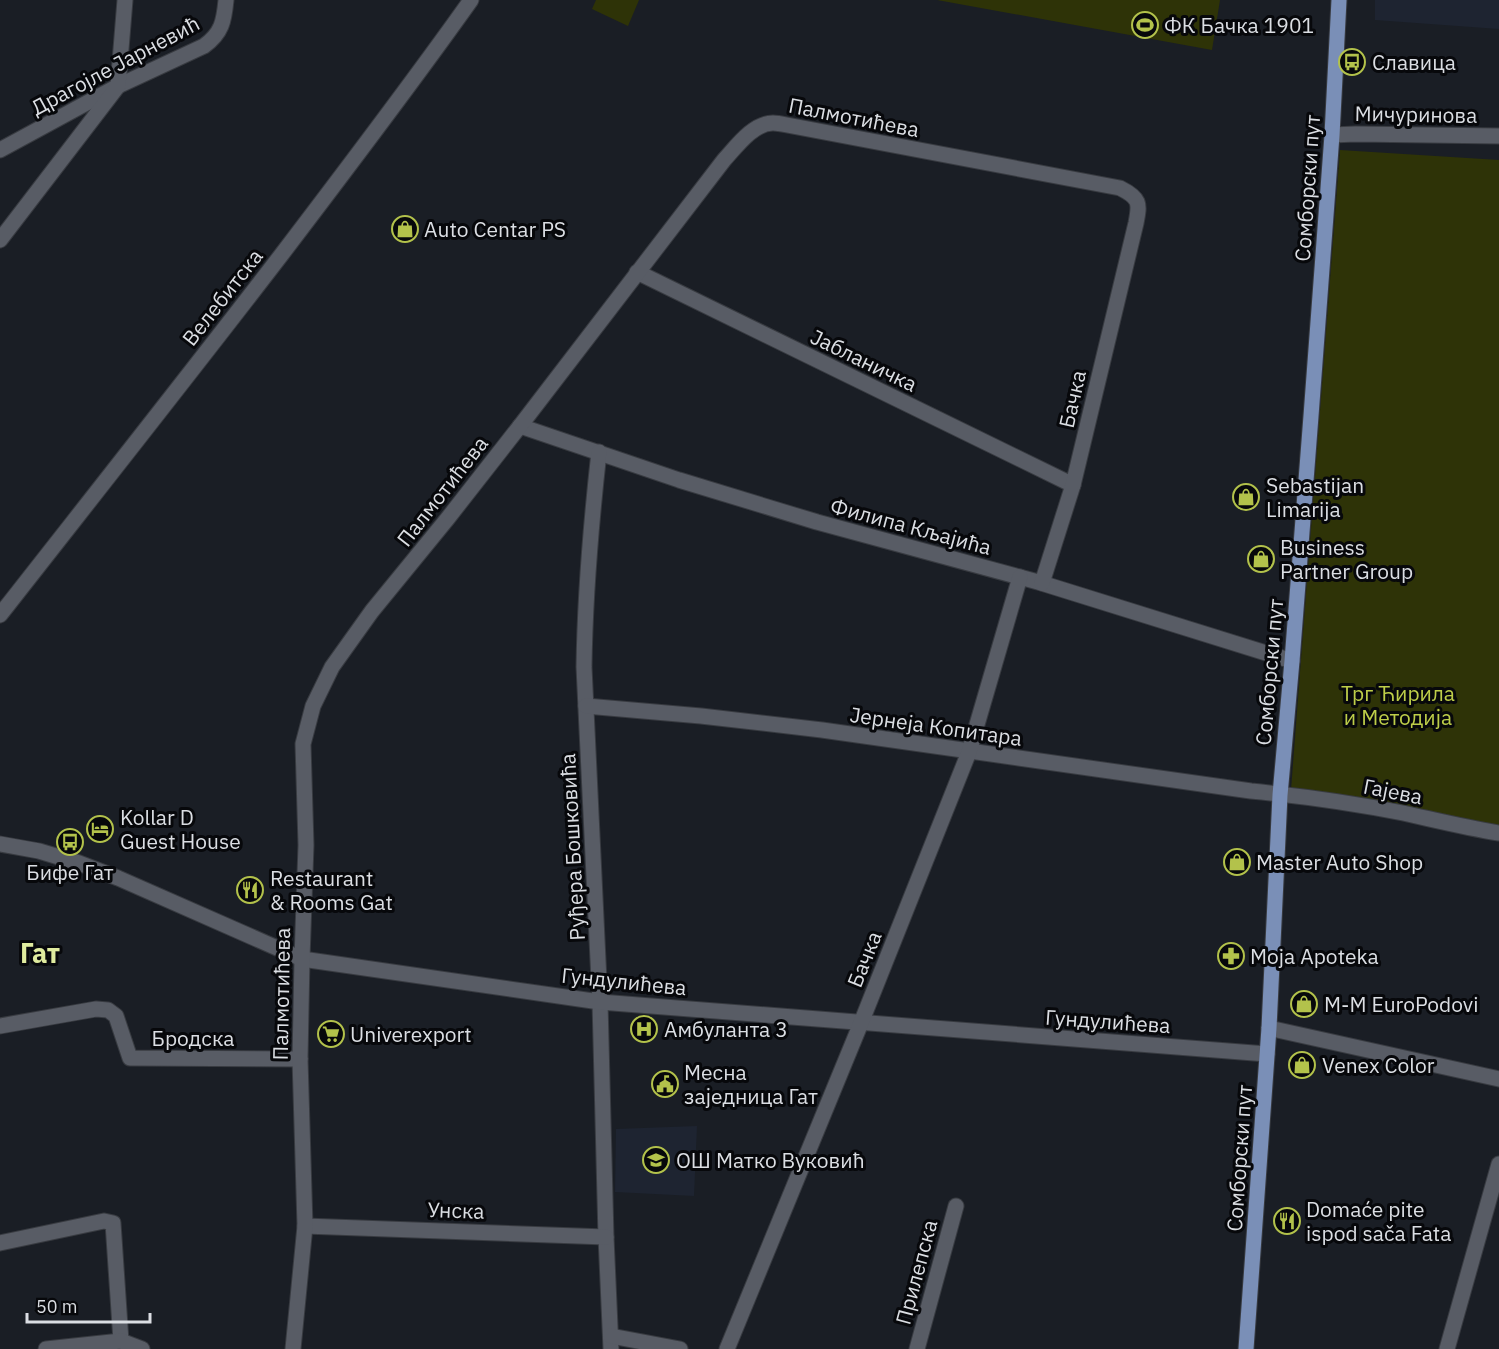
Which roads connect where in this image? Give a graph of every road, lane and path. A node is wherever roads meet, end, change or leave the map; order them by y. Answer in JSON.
{"nodes":[{"id":1,"x":125,"y":0,"type":"edge"},
{"id":2,"x":226,"y":0,"type":"edge"},
{"id":3,"x":471,"y":0,"type":"edge"},
{"id":4,"x":1339,"y":0,"type":"edge"},
{"id":5,"x":118,"y":86,"type":"junction"},
{"id":6,"x":57,"y":120,"type":"junction"},
{"id":7,"x":1332,"y":135,"type":"junction"},
{"id":8,"x":1499,"y":136,"type":"edge"},
{"id":9,"x":74,"y":143,"type":"junction"},
{"id":10,"x":0,"y":150,"type":"edge"},
{"id":11,"x":1136,"y":223,"type":"joint"},
{"id":12,"x":0,"y":240,"type":"edge"},
{"id":13,"x":637,"y":272,"type":"junction"},
{"id":14,"x":520,"y":426,"type":"junction"},
{"id":15,"x":598,"y":452,"type":"junction"},
{"id":16,"x":1073,"y":485,"type":"junction"},
{"id":17,"x":1020,"y":577,"type":"junction"},
{"id":18,"x":1042,"y":583,"type":"junction"},
{"id":19,"x":0,"y":615,"type":"edge"},
{"id":20,"x":1292,"y":661,"type":"junction"},
{"id":21,"x":586,"y":705,"type":"junction"},
{"id":22,"x":969,"y":752,"type":"junction"},
{"id":23,"x":1280,"y":795,"type":"junction"},
{"id":24,"x":1499,"y":833,"type":"edge"},
{"id":25,"x":0,"y":844,"type":"edge"},
{"id":26,"x":302,"y":959,"type":"junction"},
{"id":27,"x":600,"y":1002,"type":"junction"},
{"id":28,"x":861,"y":1023,"type":"junction"},
{"id":29,"x":0,"y":1026,"type":"edge"},
{"id":30,"x":1269,"y":1028,"type":"junction"},
{"id":31,"x":1267,"y":1054,"type":"junction"},
{"id":32,"x":300,"y":1059,"type":"junction"},
{"id":33,"x":1499,"y":1079,"type":"edge"},
{"id":34,"x":1499,"y":1164,"type":"edge"},
{"id":35,"x":956,"y":1206,"type":"dead end"},
{"id":36,"x":304,"y":1226,"type":"junction"},
{"id":37,"x":606,"y":1236,"type":"junction"},
{"id":38,"x":0,"y":1243,"type":"edge"},
{"id":39,"x":121,"y":1341,"type":"junction"},
{"id":40,"x":611,"y":1342,"type":"edge"},
{"id":41,"x":46,"y":1349,"type":"edge"},
{"id":42,"x":142,"y":1349,"type":"edge"},
{"id":43,"x":293,"y":1349,"type":"edge"},
{"id":44,"x":680,"y":1349,"type":"edge"},
{"id":45,"x":727,"y":1349,"type":"edge"},
{"id":46,"x":917,"y":1349,"type":"edge"},
{"id":47,"x":1246,"y":1349,"type":"edge"},
{"id":48,"x":1447,"y":1349,"type":"edge"}],
"edges":[{"from":1,"to":5,"type":"street"},
{"from":2,"to":5,"type":"street","name":"Драгојле Јарневић"},
{"from":3,"to":19,"type":"street","name":"Велебитска"},
{"from":4,"to":7,"type":"main road","name":"Сомборски пут"},
{"from":5,"to":6,"type":"street","name":"Драгојле Јарневић"},
{"from":5,"to":9,"type":"street"},
{"from":6,"to":9,"type":"street"},
{"from":6,"to":10,"type":"street","name":"Драгојле Јарневић"},
{"from":7,"to":8,"type":"street","name":"Мичуринова"},
{"from":7,"to":20,"type":"main road","name":"Сомборски пут"},
{"from":9,"to":12,"type":"street"},
{"from":11,"to":13,"type":"street","name":"Палмотићева"},
{"from":11,"to":16,"type":"street","name":"Бачка"},
{"from":13,"to":14,"type":"street","name":"Палмотићева"},
{"from":13,"to":16,"type":"street","name":"Јабланичка"},
{"from":14,"to":15,"type":"street","name":"Филипа Кљајића"},
{"from":14,"to":26,"type":"street","name":"Палмотићева"},
{"from":15,"to":17,"type":"street","name":"Филипа Кљајића"},
{"from":15,"to":21,"type":"street","name":"Руђера Бошковића"},
{"from":16,"to":18,"type":"street","name":"Бачка"},
{"from":17,"to":18,"type":"street","name":"Филипа Кљајића"},
{"from":17,"to":22,"type":"street","name":"Бачка"},
{"from":18,"to":20,"type":"street","name":"Филипа Кљајића"},
{"from":20,"to":23,"type":"main road","name":"Сомборски пут"},
{"from":21,"to":22,"type":"street","name":"Јернеја Копитара"},
{"from":21,"to":27,"type":"street","name":"Руђера Бошковића"},
{"from":22,"to":23,"type":"street","name":"Јернеја Копитара"},
{"from":22,"to":28,"type":"street","name":"Бачка"},
{"from":23,"to":24,"type":"street","name":"Гајева"},
{"from":23,"to":30,"type":"main road","name":"Сомборски пут"},
{"from":25,"to":26,"type":"street","name":"Гундулићева"},
{"from":26,"to":27,"type":"street","name":"Гундулићева"},
{"from":26,"to":32,"type":"street","name":"Палмотићева"},
{"from":27,"to":28,"type":"street","name":"Гундулићева"},
{"from":27,"to":37,"type":"street","name":"Руђера Бошковића"},
{"from":28,"to":31,"type":"street","name":"Гундулићева"},
{"from":28,"to":45,"type":"street","name":"Бачка"},
{"from":29,"to":32,"type":"street","name":"Бродска"},
{"from":30,"to":31,"type":"main road","name":"Сомборски пут"},
{"from":30,"to":33,"type":"street"},
{"from":31,"to":47,"type":"main road","name":"Сомборски пут"},
{"from":32,"to":36,"type":"street","name":"Палмотићева"},
{"from":34,"to":48,"type":"street"},
{"from":35,"to":46,"type":"street","name":"Прилепска"},
{"from":36,"to":37,"type":"street","name":"Унска"},
{"from":36,"to":43,"type":"street","name":"Палмотићева"},
{"from":37,"to":40,"type":"street","name":"Руђера Бошковића"},
{"from":38,"to":39,"type":"street"},
{"from":39,"to":41,"type":"street"},
{"from":39,"to":42,"type":"street"},
{"from":40,"to":44,"type":"street"}]}
